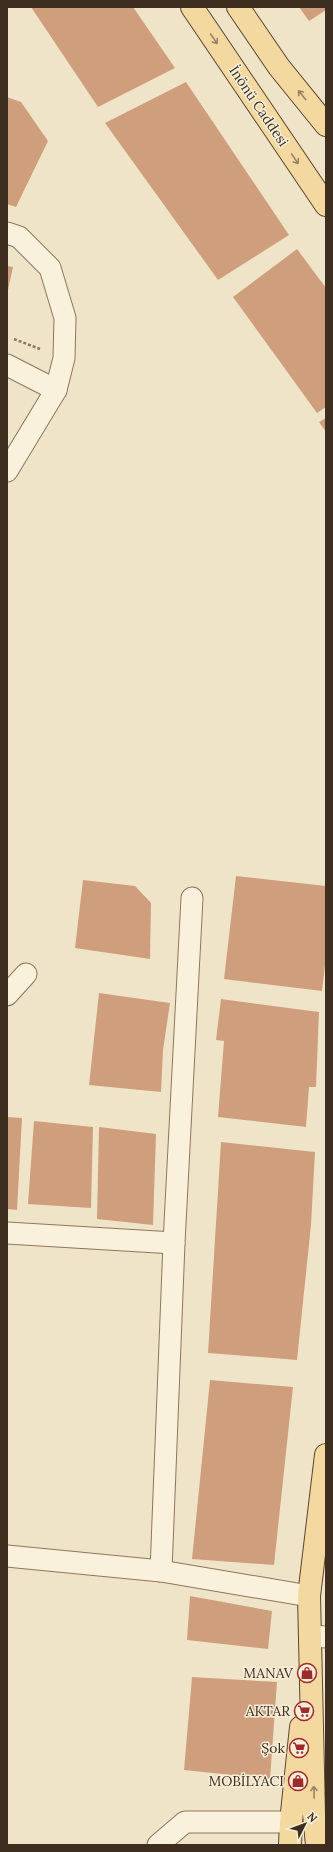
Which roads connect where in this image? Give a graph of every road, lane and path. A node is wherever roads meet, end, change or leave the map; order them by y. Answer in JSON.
{"nodes":[{"id":1,"x":192,"y":7,"type":"edge"},
{"id":2,"x":238,"y":7,"type":"edge"},
{"id":3,"x":326,"y":125,"type":"edge"},
{"id":4,"x":326,"y":205,"type":"edge"},
{"id":5,"x":7,"y":233,"type":"edge"},
{"id":6,"x":7,"y":365,"type":"edge"},
{"id":7,"x":56,"y":390,"type":"junction"},
{"id":8,"x":7,"y":471,"type":"edge"},
{"id":9,"x":192,"y":898,"type":"dead end"},
{"id":10,"x":26,"y":974,"type":"dead end"},
{"id":11,"x":7,"y":994,"type":"edge"},
{"id":12,"x":7,"y":1233,"type":"edge"},
{"id":13,"x":174,"y":1243,"type":"junction"},
{"id":14,"x":326,"y":1455,"type":"edge"},
{"id":15,"x":7,"y":1556,"type":"edge"},
{"id":16,"x":161,"y":1571,"type":"junction"},
{"id":17,"x":309,"y":1596,"type":"junction"},
{"id":18,"x":318,"y":1637,"type":"edge"},
{"id":19,"x":320,"y":1815,"type":"edge"},
{"id":20,"x":291,"y":1822,"type":"junction"},
{"id":21,"x":158,"y":1845,"type":"edge"},
{"id":22,"x":290,"y":1845,"type":"edge"},
{"id":23,"x":317,"y":1845,"type":"edge"}],
"edges":[{"from":1,"to":4,"type":"main road","name":"İnönü Caddesi","one_way":true},
{"from":3,"to":2,"type":"main road","one_way":true},
{"from":5,"to":7,"type":"street"},
{"from":6,"to":7,"type":"street"},
{"from":7,"to":8,"type":"street"},
{"from":9,"to":13,"type":"street"},
{"from":10,"to":11,"type":"street"},
{"from":12,"to":13,"type":"street"},
{"from":13,"to":16,"type":"street"},
{"from":14,"to":17,"type":"main road"},
{"from":15,"to":16,"type":"street"},
{"from":16,"to":17,"type":"street"},
{"from":17,"to":18,"type":"main road"},
{"from":19,"to":18,"type":"main road","one_way":true},
{"from":18,"to":20,"type":"main road"},
{"from":19,"to":23,"type":"main road"},
{"from":20,"to":21,"type":"street"},
{"from":20,"to":22,"type":"main road"}]}
